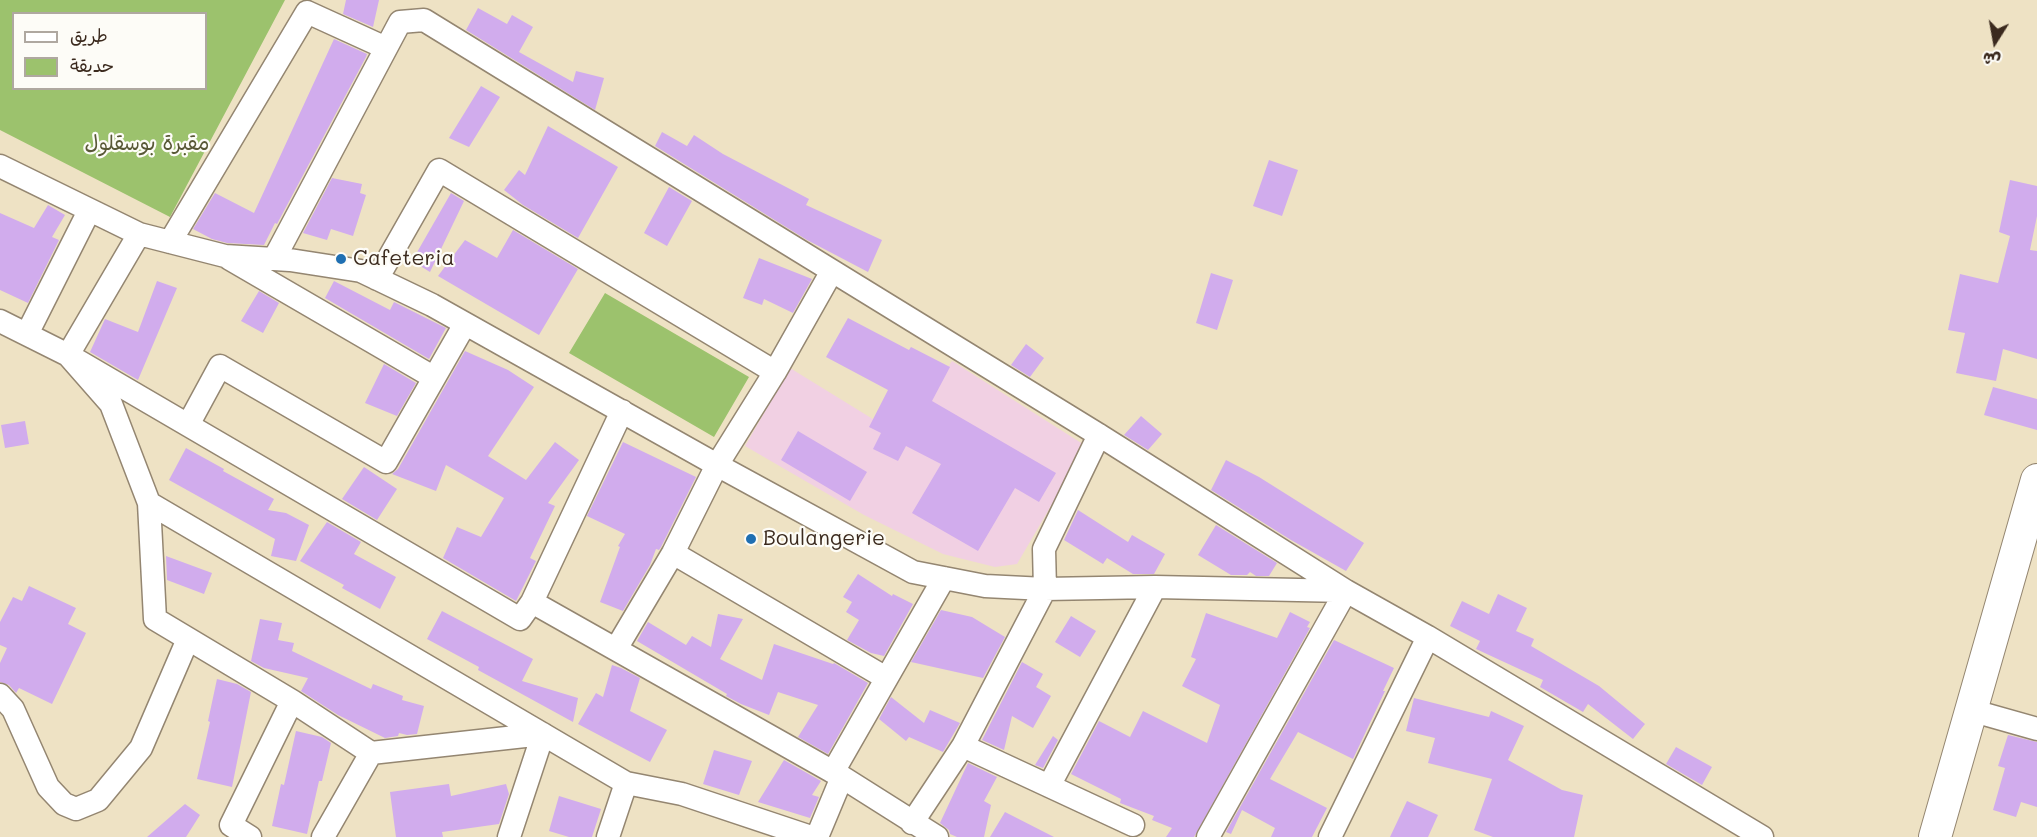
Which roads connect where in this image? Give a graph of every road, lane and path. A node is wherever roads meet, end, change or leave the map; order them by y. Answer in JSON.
{"nodes":[{"id":1,"x":386,"y":48,"type":"junction"},
{"id":2,"x":0,"y":166,"type":"edge"},
{"id":3,"x":89,"y":211,"type":"junction"},
{"id":4,"x":139,"y":234,"type":"junction"},
{"id":5,"x":170,"y":242,"type":"junction"},
{"id":6,"x":225,"y":256,"type":"junction"},
{"id":7,"x":274,"y":259,"type":"junction"},
{"id":8,"x":832,"y":271,"type":"junction"},
{"id":9,"x":377,"y":279,"type":"junction"},
{"id":10,"x":0,"y":321,"type":"edge"},
{"id":11,"x":465,"y":324,"type":"junction"},
{"id":12,"x":27,"y":334,"type":"junction"},
{"id":13,"x":68,"y":355,"type":"junction"},
{"id":14,"x":775,"y":372,"type":"junction"},
{"id":15,"x":433,"y":377,"type":"junction"},
{"id":16,"x":622,"y":411,"type":"junction"},
{"id":17,"x":188,"y":425,"type":"junction"},
{"id":18,"x":1099,"y":435,"type":"junction"},
{"id":19,"x":717,"y":465,"type":"junction"},
{"id":20,"x":2037,"y":480,"type":"edge"},
{"id":21,"x":149,"y":503,"type":"junction"},
{"id":22,"x":2031,"y":520,"type":"edge"},
{"id":23,"x":673,"y":553,"type":"junction"},
{"id":24,"x":944,"y":578,"type":"junction"},
{"id":25,"x":1155,"y":587,"type":"junction"},
{"id":26,"x":1045,"y":589,"type":"junction"},
{"id":27,"x":1346,"y":591,"type":"junction"},
{"id":28,"x":532,"y":602,"type":"junction"},
{"id":29,"x":1428,"y":638,"type":"junction"},
{"id":30,"x":188,"y":639,"type":"junction"},
{"id":31,"x":616,"y":649,"type":"junction"},
{"id":32,"x":886,"y":678,"type":"junction"},
{"id":33,"x":0,"y":695,"type":"edge"},
{"id":34,"x":292,"y":701,"type":"junction"},
{"id":35,"x":1970,"y":711,"type":"junction"},
{"id":36,"x":2037,"y":729,"type":"edge"},
{"id":37,"x":543,"y":734,"type":"junction"},
{"id":38,"x":963,"y":746,"type":"junction"},
{"id":39,"x":371,"y":753,"type":"junction"},
{"id":40,"x":838,"y":775,"type":"junction"},
{"id":41,"x":626,"y":783,"type":"junction"},
{"id":42,"x":1049,"y":786,"type":"junction"},
{"id":43,"x":912,"y":823,"type":"junction"},
{"id":44,"x":1133,"y":825,"type":"dead end"},
{"id":45,"x":250,"y":837,"type":"edge"},
{"id":46,"x":323,"y":837,"type":"edge"},
{"id":47,"x":509,"y":837,"type":"edge"},
{"id":48,"x":608,"y":837,"type":"edge"},
{"id":49,"x":811,"y":837,"type":"edge"},
{"id":50,"x":817,"y":837,"type":"edge"},
{"id":51,"x":937,"y":837,"type":"edge"},
{"id":52,"x":1208,"y":837,"type":"edge"},
{"id":53,"x":1330,"y":837,"type":"edge"},
{"id":54,"x":1762,"y":837,"type":"edge"},
{"id":55,"x":1935,"y":837,"type":"edge"}],
"edges":[{"from":1,"to":5,"type":"street"},
{"from":1,"to":7,"type":"street"},
{"from":1,"to":8,"type":"street"},
{"from":2,"to":3,"type":"street"},
{"from":3,"to":4,"type":"street"},
{"from":3,"to":12,"type":"street"},
{"from":4,"to":5,"type":"street"},
{"from":4,"to":13,"type":"street"},
{"from":5,"to":6,"type":"street"},
{"from":6,"to":7,"type":"street"},
{"from":6,"to":15,"type":"street"},
{"from":7,"to":9,"type":"street"},
{"from":8,"to":14,"type":"street"},
{"from":8,"to":18,"type":"street"},
{"from":9,"to":11,"type":"street"},
{"from":9,"to":14,"type":"street"},
{"from":10,"to":12,"type":"street"},
{"from":11,"to":15,"type":"street"},
{"from":11,"to":16,"type":"street"},
{"from":12,"to":13,"type":"street"},
{"from":13,"to":17,"type":"street"},
{"from":13,"to":21,"type":"street"},
{"from":14,"to":19,"type":"street"},
{"from":15,"to":17,"type":"street"},
{"from":16,"to":19,"type":"street"},
{"from":16,"to":28,"type":"street"},
{"from":17,"to":28,"type":"street"},
{"from":18,"to":26,"type":"street"},
{"from":18,"to":27,"type":"street"},
{"from":19,"to":23,"type":"street"},
{"from":19,"to":24,"type":"street"},
{"from":20,"to":22,"type":"main road"},
{"from":21,"to":30,"type":"street"},
{"from":21,"to":37,"type":"street"},
{"from":22,"to":35,"type":"main road"},
{"from":23,"to":31,"type":"street"},
{"from":23,"to":32,"type":"street"},
{"from":24,"to":26,"type":"street"},
{"from":24,"to":32,"type":"street"},
{"from":25,"to":26,"type":"street"},
{"from":25,"to":27,"type":"street"},
{"from":25,"to":42,"type":"street"},
{"from":26,"to":38,"type":"street"},
{"from":27,"to":29,"type":"street"},
{"from":27,"to":52,"type":"street"},
{"from":28,"to":31,"type":"street"},
{"from":29,"to":53,"type":"street"},
{"from":29,"to":54,"type":"street"},
{"from":30,"to":33,"type":"street"},
{"from":30,"to":34,"type":"street"},
{"from":31,"to":40,"type":"street"},
{"from":32,"to":40,"type":"street"},
{"from":34,"to":39,"type":"street"},
{"from":34,"to":45,"type":"street"},
{"from":35,"to":36,"type":"street"},
{"from":35,"to":55,"type":"main road"},
{"from":37,"to":39,"type":"street"},
{"from":37,"to":41,"type":"street"},
{"from":37,"to":47,"type":"street"},
{"from":38,"to":42,"type":"street"},
{"from":38,"to":43,"type":"street"},
{"from":39,"to":46,"type":"street"},
{"from":40,"to":43,"type":"street"},
{"from":40,"to":50,"type":"street"},
{"from":41,"to":48,"type":"street"},
{"from":41,"to":49,"type":"street"},
{"from":42,"to":44,"type":"street"},
{"from":43,"to":51,"type":"street"}]}
